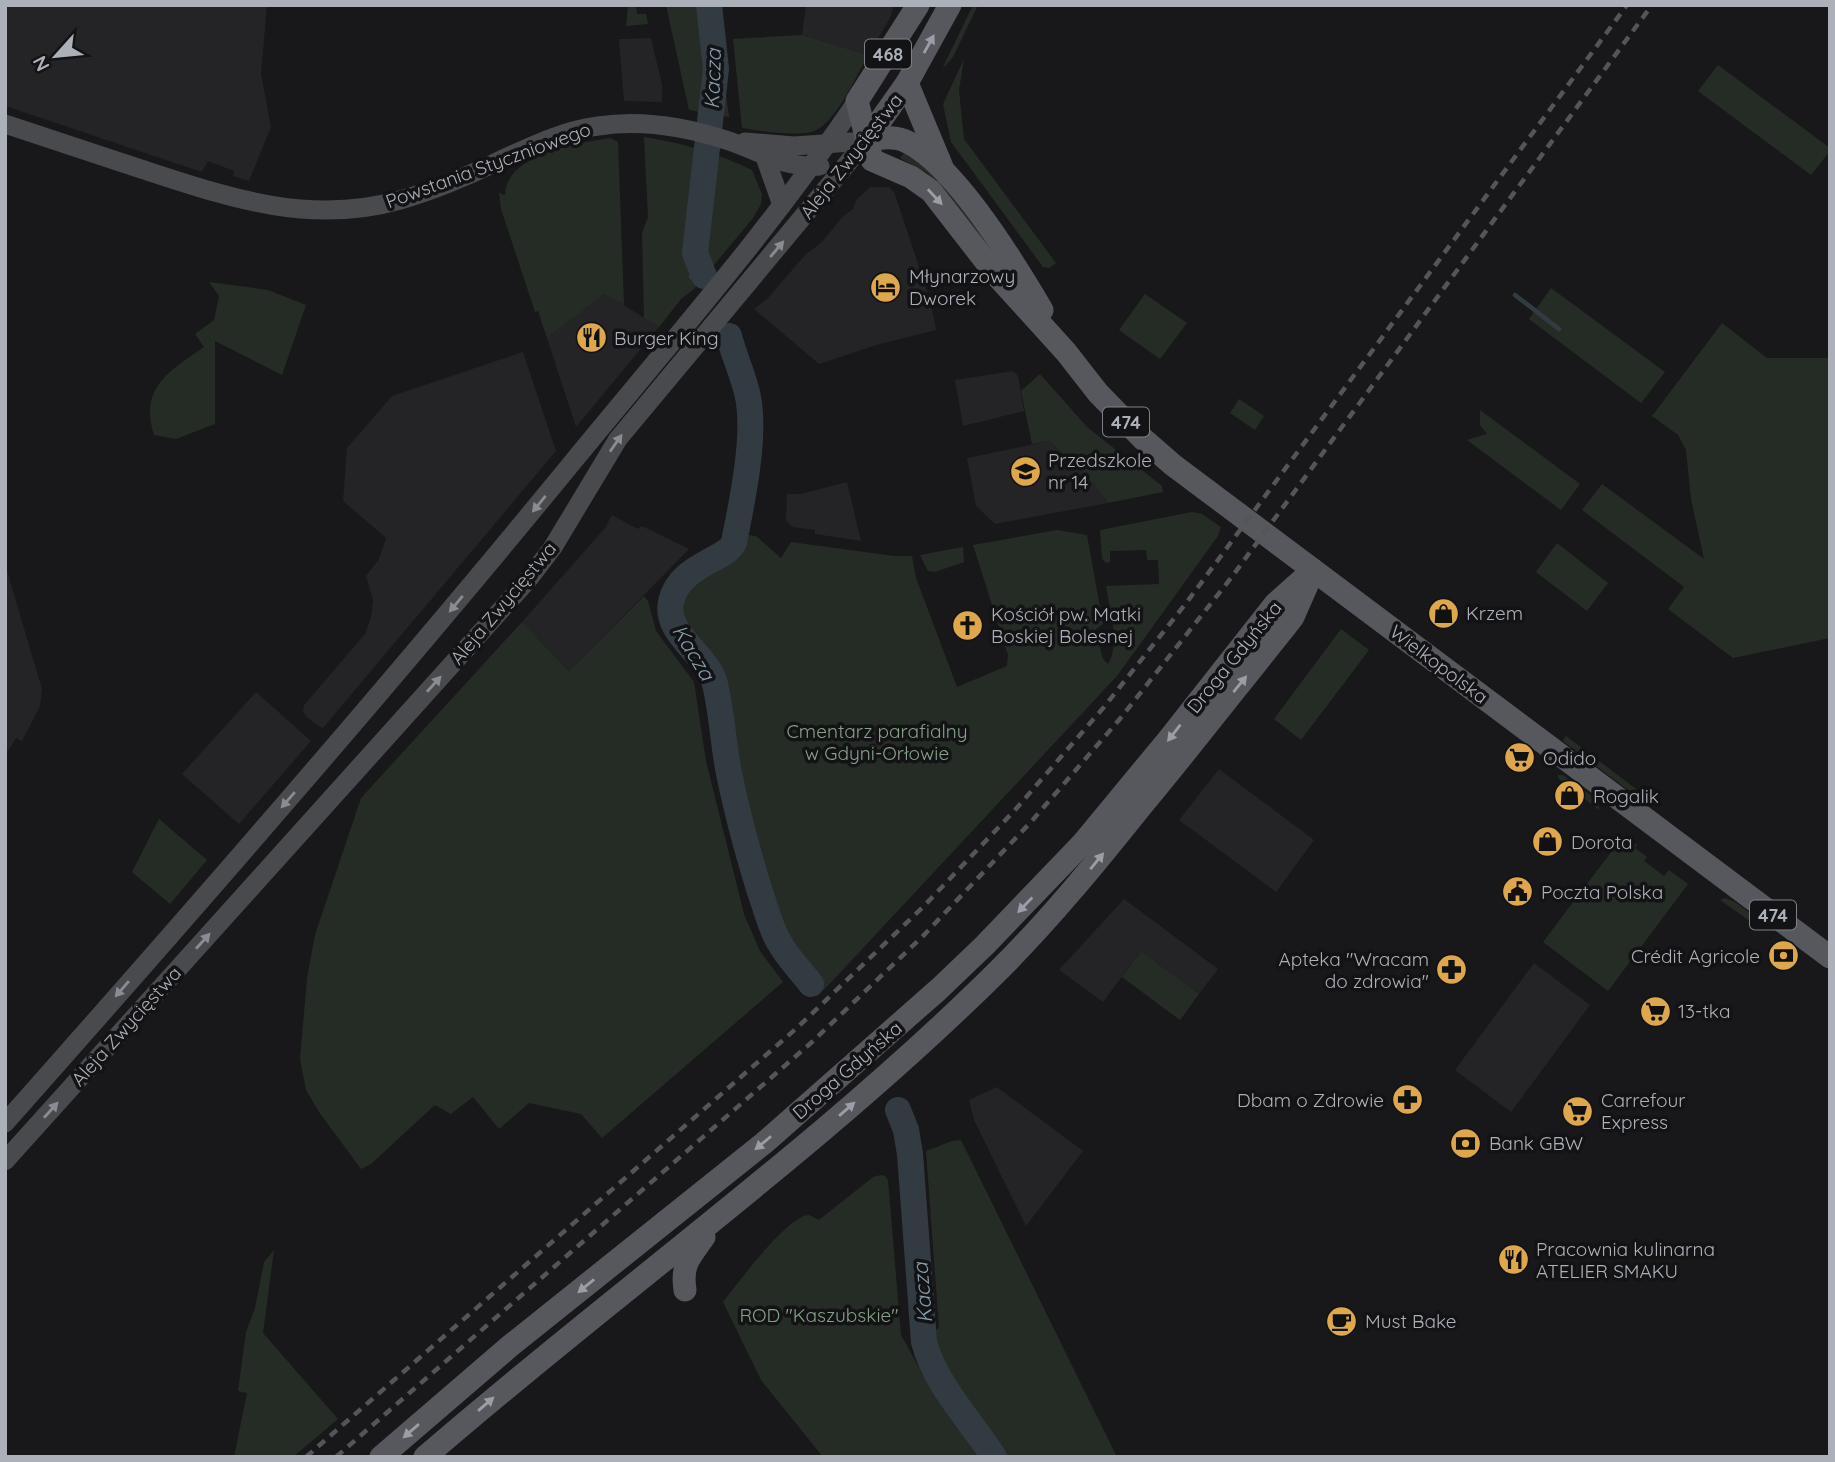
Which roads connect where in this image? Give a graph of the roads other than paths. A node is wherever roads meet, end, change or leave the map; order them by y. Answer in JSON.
{"nodes":[{"id":1,"x":918,"y":5,"type":"edge"},
{"id":2,"x":950,"y":5,"type":"edge"},
{"id":3,"x":907,"y":83,"type":"junction"},
{"id":4,"x":857,"y":101,"type":"junction"},
{"id":5,"x":5,"y":124,"type":"edge"},
{"id":6,"x":728,"y":141,"type":"junction"},
{"id":7,"x":866,"y":141,"type":"junction"},
{"id":8,"x":827,"y":145,"type":"junction"},
{"id":9,"x":765,"y":157,"type":"junction"},
{"id":10,"x":877,"y":164,"type":"junction"},
{"id":11,"x":847,"y":165,"type":"junction"},
{"id":12,"x":811,"y":166,"type":"junction"},
{"id":13,"x":943,"y":169,"type":"junction"},
{"id":14,"x":782,"y":205,"type":"junction"},
{"id":15,"x":1066,"y":352,"type":"junction"},
{"id":16,"x":1313,"y":570,"type":"junction"},
{"id":17,"x":333,"y":748,"type":"junction"},
{"id":18,"x":358,"y":769,"type":"junction"},
{"id":19,"x":1830,"y":957,"type":"edge"},
{"id":20,"x":5,"y":1123,"type":"edge"},
{"id":21,"x":5,"y":1161,"type":"edge"},
{"id":22,"x":719,"y":1216,"type":"junction"},
{"id":23,"x":685,"y":1290,"type":"dead end"},
{"id":24,"x":381,"y":1457,"type":"edge"},
{"id":25,"x":425,"y":1457,"type":"edge"}],
"edges":[{"from":1,"to":4,"type":"main road","name":"Aleja Zwycięstwa","number":"468"},
{"from":3,"to":2,"type":"main road","name":"Aleja Zwycięstwa","number":"468","one_way":true},
{"from":3,"to":7,"type":"main road","name":"Aleja Zwycięstwa","number":"468"},
{"from":3,"to":13,"type":"main road","name":"Wielkopolska","number":"474"},
{"from":4,"to":7,"type":"main road"},
{"from":4,"to":8,"type":"main road","name":"Aleja Zwycięstwa","number":"468"},
{"from":5,"to":6,"type":"main road","name":"Powstania Styczniowego"},
{"from":6,"to":8,"type":"main road","name":"Powstania Styczniowego"},
{"from":6,"to":9,"type":"main road","name":"Powstania Styczniowego"},
{"from":7,"to":8,"type":"main road","name":"Powstania Styczniowego","number":"474"},
{"from":7,"to":10,"type":"main road"},
{"from":7,"to":11,"type":"main road","name":"Aleja Zwycięstwa","number":"468"},
{"from":7,"to":13,"type":"main road","name":"Wielkopolska","number":"474"},
{"from":8,"to":11,"type":"main road"},
{"from":8,"to":12,"type":"main road","name":"Aleja Zwycięstwa","number":"468"},
{"from":9,"to":12,"type":"main road","name":"Powstania Styczniowego"},
{"from":9,"to":14,"type":"main road"},
{"from":10,"to":11,"type":"main road","name":"Wielkopolska","number":"474"},
{"from":10,"to":15,"type":"main road","name":"Wielkopolska","number":"474","one_way":true},
{"from":11,"to":12,"type":"main road","name":"Powstania Styczniowego"},
{"from":18,"to":11,"type":"main road","name":"Aleja Zwycięstwa","number":"468","one_way":true},
{"from":12,"to":14,"type":"main road","name":"Aleja Zwycięstwa","number":"468"},
{"from":13,"to":15,"type":"main road","name":"Wielkopolska","number":"474"},
{"from":14,"to":17,"type":"main road","name":"Aleja Zwycięstwa","number":"468","one_way":true},
{"from":15,"to":16,"type":"main road","name":"Wielkopolska","number":"474"},
{"from":16,"to":19,"type":"main road","name":"Wielkopolska","number":"474"},
{"from":22,"to":16,"type":"main road","name":"Droga Gdyńska","one_way":true},
{"from":16,"to":24,"type":"main road","name":"Droga Gdyńska","one_way":true},
{"from":17,"to":18,"type":"main road"},
{"from":17,"to":20,"type":"main road","name":"Aleja Zwycięstwa","number":"468","one_way":true},
{"from":21,"to":18,"type":"main road","name":"Aleja Zwycięstwa","number":"468","one_way":true},
{"from":22,"to":23,"type":"main road"},
{"from":25,"to":22,"type":"main road","name":"Droga Gdyńska","one_way":true}]}
